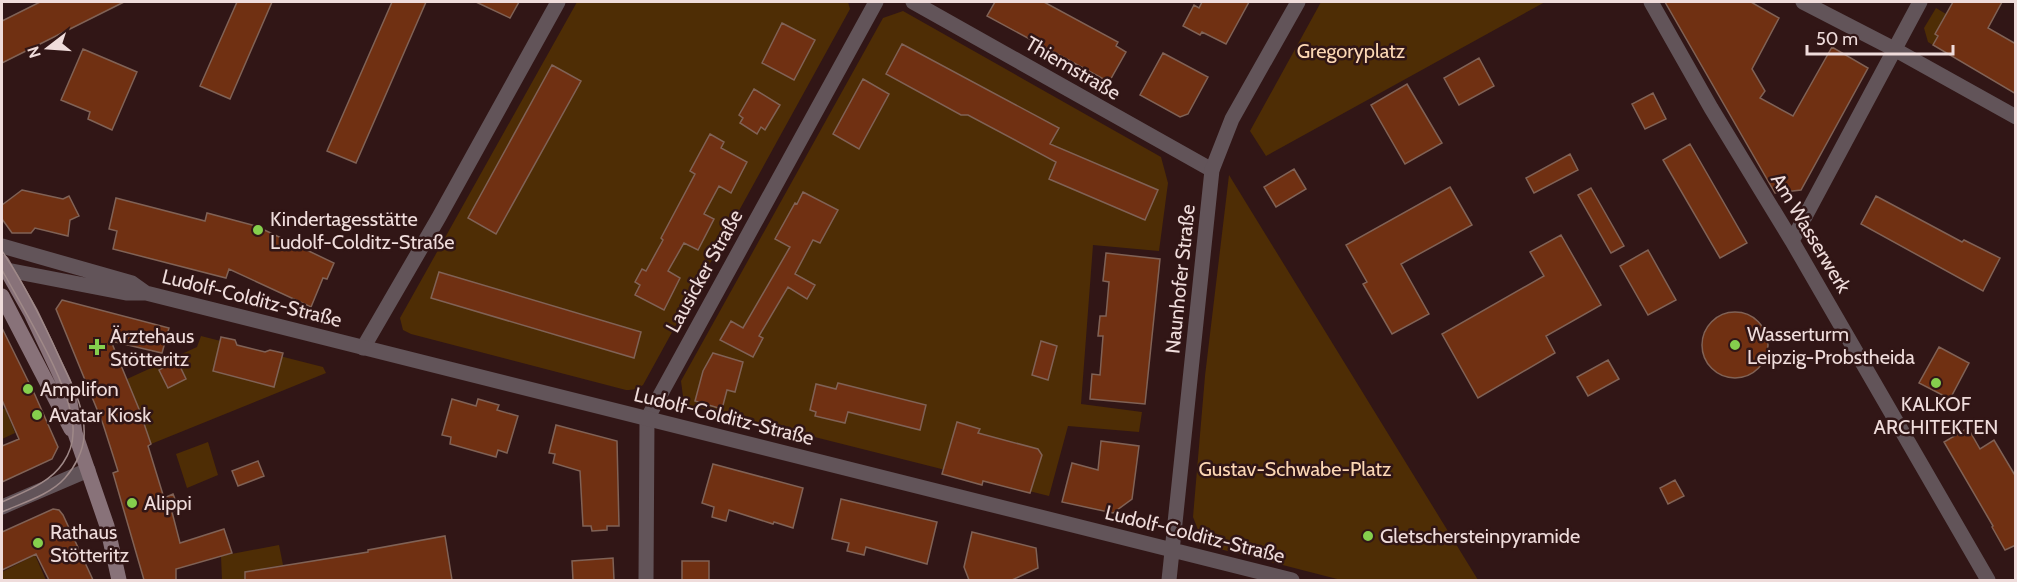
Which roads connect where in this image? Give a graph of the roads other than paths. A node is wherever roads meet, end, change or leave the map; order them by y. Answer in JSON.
{"nodes":[{"id":1,"x":558,"y":2,"type":"edge"},
{"id":2,"x":876,"y":2,"type":"edge"},
{"id":3,"x":913,"y":2,"type":"edge"},
{"id":4,"x":1298,"y":2,"type":"edge"},
{"id":5,"x":1651,"y":2,"type":"edge"},
{"id":6,"x":1803,"y":2,"type":"edge"},
{"id":7,"x":1920,"y":2,"type":"edge"},
{"id":8,"x":1894,"y":49,"type":"junction"},
{"id":9,"x":2016,"y":117,"type":"edge"},
{"id":10,"x":1212,"y":170,"type":"junction"},
{"id":11,"x":1792,"y":241,"type":"junction"},
{"id":12,"x":2,"y":246,"type":"edge"},
{"id":13,"x":4,"y":266,"type":"edge"},
{"id":14,"x":146,"y":293,"type":"junction"},
{"id":15,"x":2,"y":296,"type":"edge"},
{"id":16,"x":363,"y":348,"type":"junction"},
{"id":17,"x":647,"y":419,"type":"junction"},
{"id":18,"x":75,"y":433,"type":"junction"},
{"id":19,"x":88,"y":470,"type":"junction"},
{"id":20,"x":2,"y":507,"type":"edge"},
{"id":21,"x":1173,"y":550,"type":"junction"},
{"id":22,"x":119,"y":580,"type":"edge"},
{"id":23,"x":646,"y":580,"type":"edge"},
{"id":24,"x":1169,"y":580,"type":"edge"},
{"id":25,"x":1292,"y":580,"type":"edge"},
{"id":26,"x":1988,"y":580,"type":"edge"}],
"edges":[{"from":1,"to":16,"type":"street"},
{"from":2,"to":17,"type":"street","name":"Lausicker Straße"},
{"from":3,"to":10,"type":"street","name":"Thiemstraße"},
{"from":4,"to":10,"type":"street","name":"Naunhofer Straße"},
{"from":5,"to":11,"type":"street","name":"Am Wasserwerk"},
{"from":6,"to":8,"type":"street"},
{"from":7,"to":8,"type":"street"},
{"from":8,"to":9,"type":"street"},
{"from":8,"to":11,"type":"street"},
{"from":10,"to":21,"type":"street","name":"Naunhofer Straße"},
{"from":11,"to":26,"type":"street","name":"Am Wasserwerk"},
{"from":12,"to":14,"type":"street","name":"Ludolf-Colditz-Straße"},
{"from":13,"to":14,"type":"street","name":"Ludolf-Colditz-Straße"},
{"from":13,"to":18,"type":"main road"},
{"from":14,"to":16,"type":"street","name":"Ludolf-Colditz-Straße"},
{"from":15,"to":18,"type":"main road"},
{"from":16,"to":17,"type":"street","name":"Ludolf-Colditz-Straße"},
{"from":17,"to":21,"type":"street","name":"Ludolf-Colditz-Straße"},
{"from":17,"to":23,"type":"street","name":"Lausicker Straße"},
{"from":18,"to":19,"type":"main road"},
{"from":19,"to":20,"type":"street"},
{"from":19,"to":22,"type":"main road"},
{"from":21,"to":24,"type":"street","name":"Naunhofer Straße"},
{"from":21,"to":25,"type":"street","name":"Ludolf-Colditz-Straße"}]}
